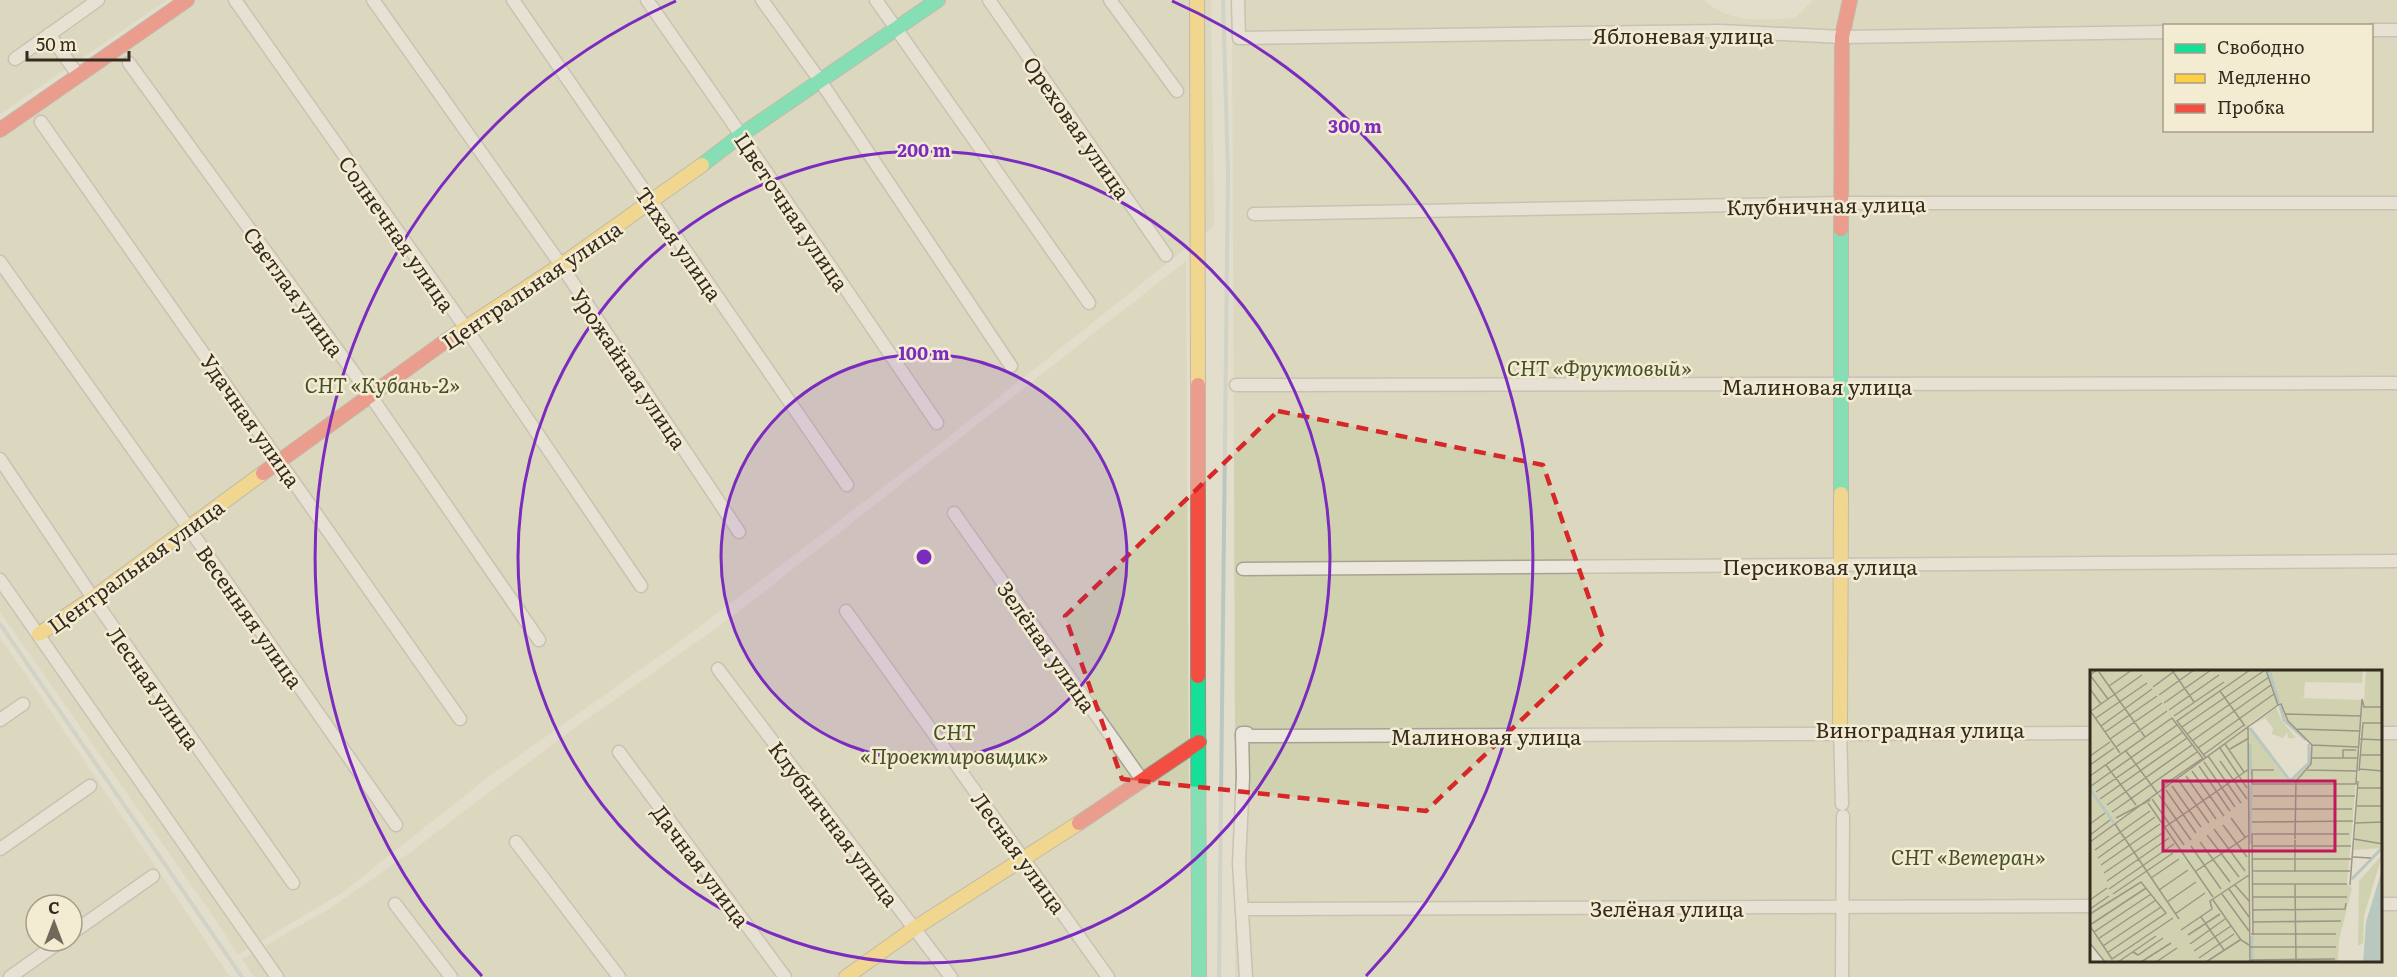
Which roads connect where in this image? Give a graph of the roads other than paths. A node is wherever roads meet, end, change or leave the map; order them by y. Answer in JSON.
{"nodes":[{"id":1,"x":98,"y":0,"type":"edge"},
{"id":2,"x":187,"y":0,"type":"edge"},
{"id":3,"x":235,"y":0,"type":"edge"},
{"id":4,"x":373,"y":0,"type":"edge"},
{"id":5,"x":513,"y":0,"type":"edge"},
{"id":6,"x":646,"y":0,"type":"edge"},
{"id":7,"x":762,"y":0,"type":"edge"},
{"id":8,"x":876,"y":0,"type":"edge"},
{"id":9,"x":938,"y":0,"type":"edge"},
{"id":10,"x":989,"y":0,"type":"edge"},
{"id":11,"x":1110,"y":0,"type":"edge"},
{"id":12,"x":1197,"y":0,"type":"edge"},
{"id":13,"x":1238,"y":0,"type":"edge"},
{"id":14,"x":1850,"y":0,"type":"edge"},
{"id":15,"x":896,"y":28,"type":"junction"},
{"id":16,"x":2373,"y":30,"type":"edge"},
{"id":17,"x":2397,"y":30,"type":"edge"},
{"id":18,"x":2163,"y":32,"type":"edge"},
{"id":19,"x":49,"y":34,"type":"junction"},
{"id":20,"x":1842,"y":37,"type":"junction"},
{"id":21,"x":15,"y":59,"type":"dead end"},
{"id":22,"x":129,"y":63,"type":"dead end"},
{"id":23,"x":78,"y":75,"type":"junction"},
{"id":24,"x":821,"y":82,"type":"junction"},
{"id":25,"x":1177,"y":91,"type":"dead end"},
{"id":26,"x":41,"y":122,"type":"dead end"},
{"id":27,"x":0,"y":130,"type":"edge"},
{"id":28,"x":741,"y":135,"type":"junction"},
{"id":29,"x":652,"y":202,"type":"junction"},
{"id":30,"x":1842,"y":203,"type":"junction"},
{"id":31,"x":2397,"y":203,"type":"edge"},
{"id":32,"x":1254,"y":214,"type":"dead end"},
{"id":33,"x":1166,"y":255,"type":"dead end"},
{"id":34,"x":0,"y":262,"type":"edge"},
{"id":35,"x":561,"y":265,"type":"junction"},
{"id":36,"x":1089,"y":303,"type":"dead end"},
{"id":37,"x":465,"y":327,"type":"junction"},
{"id":38,"x":1011,"y":366,"type":"dead end"},
{"id":39,"x":2397,"y":383,"type":"edge"},
{"id":40,"x":1840,"y":385,"type":"junction"},
{"id":41,"x":1236,"y":386,"type":"dead end"},
{"id":42,"x":370,"y":395,"type":"junction"},
{"id":43,"x":937,"y":423,"type":"dead end"},
{"id":44,"x":0,"y":459,"type":"edge"},
{"id":45,"x":281,"y":460,"type":"junction"},
{"id":46,"x":847,"y":485,"type":"dead end"},
{"id":47,"x":954,"y":513,"type":"dead end"},
{"id":48,"x":188,"y":526,"type":"junction"},
{"id":49,"x":739,"y":532,"type":"dead end"},
{"id":50,"x":2397,"y":561,"type":"edge"},
{"id":51,"x":1841,"y":565,"type":"junction"},
{"id":52,"x":1243,"y":569,"type":"dead end"},
{"id":53,"x":0,"y":580,"type":"edge"},
{"id":54,"x":641,"y":586,"type":"dead end"},
{"id":55,"x":93,"y":598,"type":"junction"},
{"id":56,"x":846,"y":611,"type":"dead end"},
{"id":57,"x":39,"y":634,"type":"junction"},
{"id":58,"x":540,"y":640,"type":"dead end"},
{"id":59,"x":718,"y":669,"type":"dead end"},
{"id":60,"x":23,"y":704,"type":"dead end"},
{"id":61,"x":460,"y":719,"type":"dead end"},
{"id":62,"x":0,"y":720,"type":"edge"},
{"id":63,"x":2090,"y":728,"type":"edge"},
{"id":64,"x":1748,"y":729,"type":"dead end"},
{"id":65,"x":1662,"y":730,"type":"dead end"},
{"id":66,"x":1840,"y":731,"type":"junction"},
{"id":67,"x":2090,"y":734,"type":"edge"},
{"id":68,"x":1242,"y":735,"type":"junction"},
{"id":69,"x":1199,"y":742,"type":"junction"},
{"id":70,"x":619,"y":752,"type":"dead end"},
{"id":71,"x":1142,"y":780,"type":"junction"},
{"id":72,"x":90,"y":786,"type":"dead end"},
{"id":73,"x":396,"y":825,"type":"dead end"},
{"id":74,"x":516,"y":842,"type":"dead end"},
{"id":75,"x":0,"y":849,"type":"edge"},
{"id":76,"x":1025,"y":859,"type":"junction"},
{"id":77,"x":153,"y":876,"type":"dead end"},
{"id":78,"x":293,"y":883,"type":"dead end"},
{"id":79,"x":395,"y":904,"type":"dead end"},
{"id":80,"x":2090,"y":906,"type":"edge"},
{"id":81,"x":1843,"y":907,"type":"junction"},
{"id":82,"x":1242,"y":909,"type":"junction"},
{"id":83,"x":84,"y":925,"type":"edge"},
{"id":84,"x":915,"y":928,"type":"junction"},
{"id":85,"x":44,"y":953,"type":"edge"},
{"id":86,"x":10,"y":977,"type":"edge"},
{"id":87,"x":277,"y":977,"type":"edge"},
{"id":88,"x":451,"y":977,"type":"edge"},
{"id":89,"x":619,"y":977,"type":"edge"},
{"id":90,"x":785,"y":977,"type":"edge"},
{"id":91,"x":846,"y":977,"type":"edge"},
{"id":92,"x":951,"y":977,"type":"edge"},
{"id":93,"x":1108,"y":977,"type":"edge"},
{"id":94,"x":1199,"y":977,"type":"edge"},
{"id":95,"x":1246,"y":977,"type":"edge"},
{"id":96,"x":1842,"y":977,"type":"edge"}],
"edges":[{"from":1,"to":19,"type":"street"},
{"from":2,"to":23,"type":"street"},
{"from":3,"to":37,"type":"street","name":"Солнечная улица"},
{"from":4,"to":35,"type":"street","name":"Урожайная улица"},
{"from":5,"to":29,"type":"street","name":"Тихая улица"},
{"from":6,"to":28,"type":"street","name":"Цветочная улица"},
{"from":7,"to":24,"type":"street"},
{"from":8,"to":15,"type":"street"},
{"from":9,"to":15,"type":"street","name":"Центральная улица"},
{"from":10,"to":33,"type":"street","name":"Ореховая улица"},
{"from":11,"to":25,"type":"street"},
{"from":12,"to":69,"type":"street"},
{"from":13,"to":20,"type":"street","name":"Яблоневая улица"},
{"from":14,"to":20,"type":"street"},
{"from":15,"to":24,"type":"street","name":"Центральная улица"},
{"from":15,"to":36,"type":"street"},
{"from":16,"to":17,"type":"street"},
{"from":18,"to":20,"type":"street","name":"Яблоневая улица"},
{"from":19,"to":21,"type":"street"},
{"from":19,"to":23,"type":"street"},
{"from":20,"to":30,"type":"street"},
{"from":22,"to":42,"type":"street","name":"Светлая улица"},
{"from":23,"to":27,"type":"street"},
{"from":24,"to":28,"type":"street","name":"Центральная улица"},
{"from":24,"to":38,"type":"street"},
{"from":26,"to":45,"type":"street","name":"Удачная улица"},
{"from":28,"to":29,"type":"street","name":"Центральная улица"},
{"from":28,"to":43,"type":"street","name":"Цветочная улица"},
{"from":29,"to":35,"type":"street","name":"Центральная улица"},
{"from":29,"to":46,"type":"street","name":"Тихая улица"},
{"from":30,"to":31,"type":"street","name":"Клубничная улица"},
{"from":30,"to":32,"type":"street","name":"Клубничная улица"},
{"from":30,"to":40,"type":"street"},
{"from":34,"to":48,"type":"street","name":"Весенняя улица"},
{"from":35,"to":37,"type":"street","name":"Центральная улица"},
{"from":35,"to":49,"type":"street","name":"Урожайная улица"},
{"from":37,"to":42,"type":"street","name":"Центральная улица"},
{"from":37,"to":54,"type":"street","name":"Солнечная улица"},
{"from":39,"to":40,"type":"street","name":"Малиновая улица"},
{"from":40,"to":41,"type":"street","name":"Малиновая улица"},
{"from":40,"to":51,"type":"street"},
{"from":42,"to":45,"type":"street","name":"Центральная улица"},
{"from":42,"to":58,"type":"street","name":"Светлая улица"},
{"from":44,"to":55,"type":"street","name":"Лесная улица"},
{"from":45,"to":48,"type":"street","name":"Центральная улица"},
{"from":45,"to":61,"type":"street","name":"Удачная улица"},
{"from":47,"to":71,"type":"street","name":"Зелёная улица"},
{"from":48,"to":55,"type":"street","name":"Центральная улица"},
{"from":48,"to":73,"type":"street","name":"Весенняя улица"},
{"from":50,"to":51,"type":"street","name":"Персиковая улица"},
{"from":51,"to":52,"type":"street","name":"Персиковая улица"},
{"from":51,"to":66,"type":"street"},
{"from":53,"to":57,"type":"street"},
{"from":55,"to":57,"type":"street","name":"Центральная улица"},
{"from":55,"to":78,"type":"street","name":"Лесная улица"},
{"from":56,"to":76,"type":"street","name":"Лесная улица"},
{"from":57,"to":87,"type":"street"},
{"from":59,"to":84,"type":"street","name":"Клубничная улица"},
{"from":60,"to":62,"type":"street"},
{"from":63,"to":66,"type":"street","name":"Виноградная улица"},
{"from":64,"to":66,"type":"street","name":"Виноградная улица"},
{"from":65,"to":68,"type":"street"},
{"from":66,"to":67,"type":"street","name":"Малиновая улица"},
{"from":66,"to":68,"type":"street","name":"Малиновая улица"},
{"from":66,"to":81,"type":"street"},
{"from":68,"to":82,"type":"street"},
{"from":69,"to":71,"type":"street"},
{"from":69,"to":94,"type":"street"},
{"from":70,"to":90,"type":"street","name":"Дачная улица"},
{"from":71,"to":76,"type":"street"},
{"from":72,"to":75,"type":"street"},
{"from":74,"to":89,"type":"street"},
{"from":76,"to":84,"type":"street"},
{"from":76,"to":93,"type":"street","name":"Лесная улица"},
{"from":77,"to":83,"type":"street"},
{"from":79,"to":88,"type":"street"},
{"from":80,"to":81,"type":"street","name":"Зелёная улица"},
{"from":81,"to":82,"type":"street","name":"Зелёная улица"},
{"from":81,"to":96,"type":"street"},
{"from":82,"to":95,"type":"street"},
{"from":84,"to":91,"type":"street"},
{"from":84,"to":92,"type":"street","name":"Клубничная улица"},
{"from":85,"to":86,"type":"street"}]}
